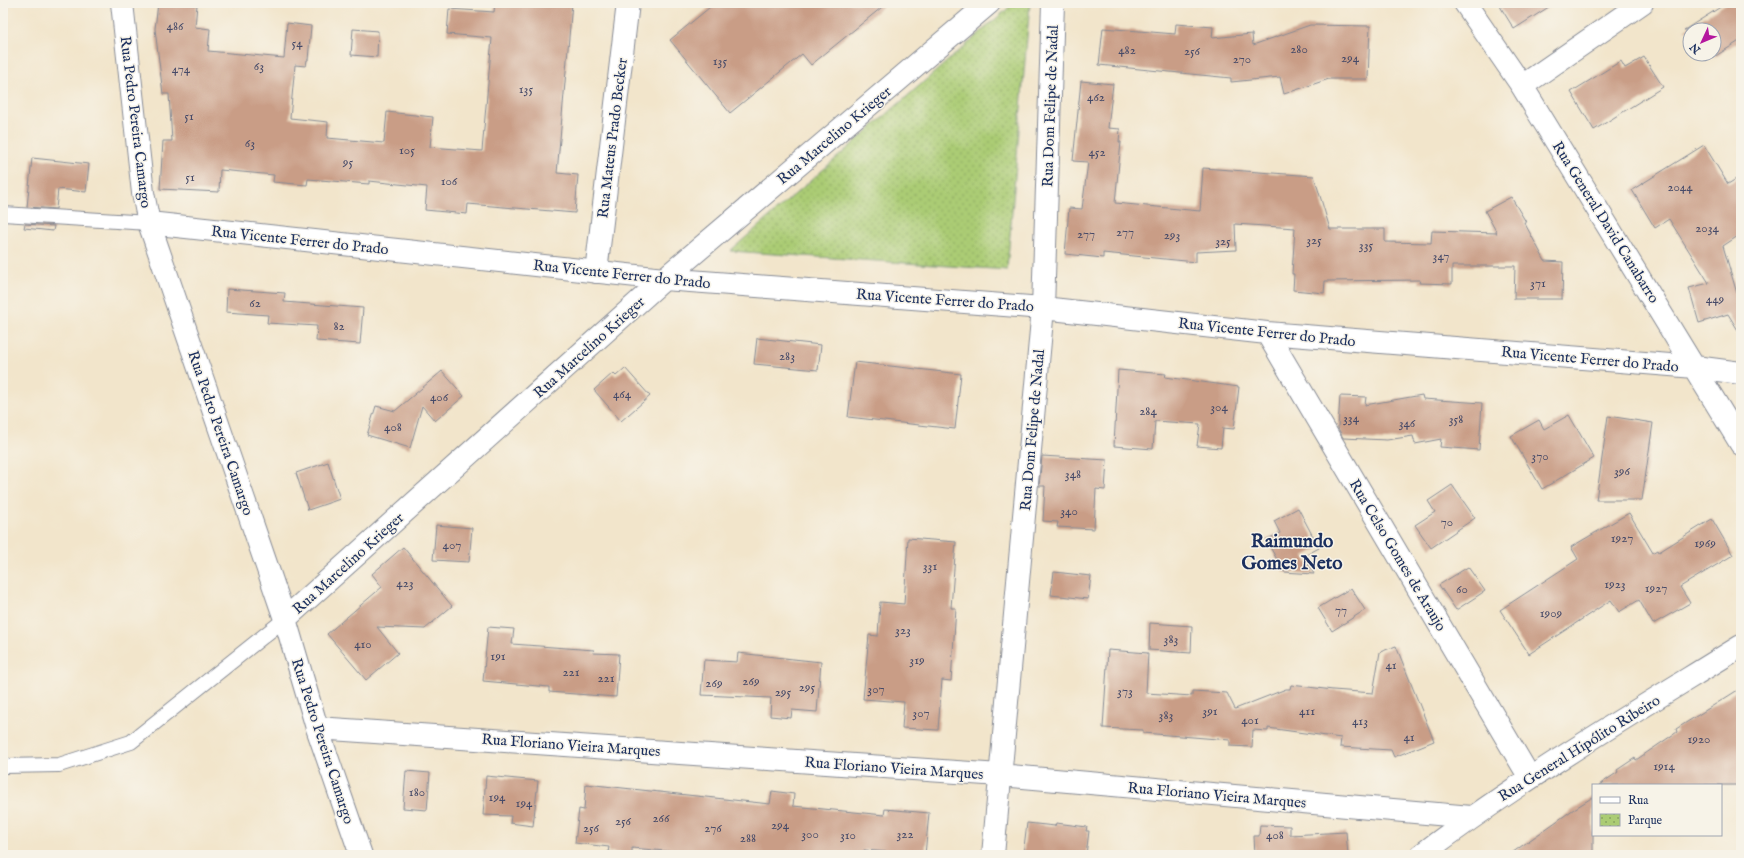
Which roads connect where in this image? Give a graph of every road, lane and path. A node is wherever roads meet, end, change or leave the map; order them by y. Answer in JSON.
{"nodes":[{"id":1,"x":122,"y":3,"type":"edge"},
{"id":2,"x":628,"y":3,"type":"edge"},
{"id":3,"x":990,"y":3,"type":"edge"},
{"id":4,"x":1053,"y":3,"type":"edge"},
{"id":5,"x":1465,"y":3,"type":"edge"},
{"id":6,"x":1642,"y":3,"type":"edge"},
{"id":7,"x":1522,"y":86,"type":"junction"},
{"id":8,"x":3,"y":214,"type":"edge"},
{"id":9,"x":149,"y":223,"type":"junction"},
{"id":10,"x":596,"y":272,"type":"junction"},
{"id":11,"x":664,"y":279,"type":"junction"},
{"id":12,"x":1043,"y":308,"type":"junction"},
{"id":13,"x":1267,"y":333,"type":"junction"},
{"id":14,"x":1695,"y":367,"type":"junction"},
{"id":15,"x":1741,"y":373,"type":"edge"},
{"id":16,"x":1741,"y":444,"type":"edge"},
{"id":17,"x":285,"y":619,"type":"junction"},
{"id":18,"x":1741,"y":646,"type":"edge"},
{"id":19,"x":316,"y":728,"type":"junction"},
{"id":20,"x":3,"y":766,"type":"edge"},
{"id":21,"x":1000,"y":775,"type":"junction"},
{"id":22,"x":1530,"y":778,"type":"junction"},
{"id":23,"x":1471,"y":817,"type":"junction"},
{"id":24,"x":361,"y":855,"type":"edge"},
{"id":25,"x":993,"y":855,"type":"edge"},
{"id":26,"x":1421,"y":855,"type":"edge"}],
"edges":[{"from":1,"to":9,"type":"street","name":"Rua Pedro Pereira Camargo"},
{"from":2,"to":10,"type":"street","name":"Rua Mateus Prado Becker"},
{"from":3,"to":11,"type":"street","name":"Rua Marcelino Krieger"},
{"from":4,"to":12,"type":"street","name":"Rua Dom Felipe de Nadal"},
{"from":5,"to":7,"type":"street","name":"Rua General David Canabarro"},
{"from":6,"to":7,"type":"street"},
{"from":7,"to":14,"type":"street","name":"Rua General David Canabarro"},
{"from":8,"to":9,"type":"lane"},
{"from":9,"to":10,"type":"street","name":"Rua Vicente Ferrer do Prado"},
{"from":9,"to":17,"type":"street","name":"Rua Pedro Pereira Camargo"},
{"from":10,"to":11,"type":"street","name":"Rua Vicente Ferrer do Prado"},
{"from":11,"to":12,"type":"street","name":"Rua Vicente Ferrer do Prado"},
{"from":11,"to":17,"type":"street","name":"Rua Marcelino Krieger"},
{"from":12,"to":13,"type":"street","name":"Rua Vicente Ferrer do Prado"},
{"from":12,"to":21,"type":"street","name":"Rua Dom Felipe de Nadal"},
{"from":13,"to":14,"type":"street","name":"Rua Vicente Ferrer do Prado"},
{"from":13,"to":22,"type":"street","name":"Rua Celso Gomes de Araujo"},
{"from":14,"to":15,"type":"street","name":"Rua Vicente Ferrer do Prado"},
{"from":14,"to":16,"type":"street","name":"Rua General David Canabarro"},
{"from":17,"to":19,"type":"street","name":"Rua Pedro Pereira Camargo"},
{"from":17,"to":20,"type":"lane"},
{"from":18,"to":22,"type":"street","name":"Rua General Hipólito Ribeiro"},
{"from":19,"to":21,"type":"street","name":"Rua Floriano Vieira Marques"},
{"from":19,"to":24,"type":"street","name":"Rua Pedro Pereira Camargo"},
{"from":21,"to":23,"type":"street","name":"Rua Floriano Vieira Marques"},
{"from":21,"to":25,"type":"street","name":"Rua Dom Felipe de Nadal"},
{"from":22,"to":23,"type":"street","name":"Rua General Hipólito Ribeiro"},
{"from":23,"to":26,"type":"street","name":"Rua General Hipólito Ribeiro"}]}
